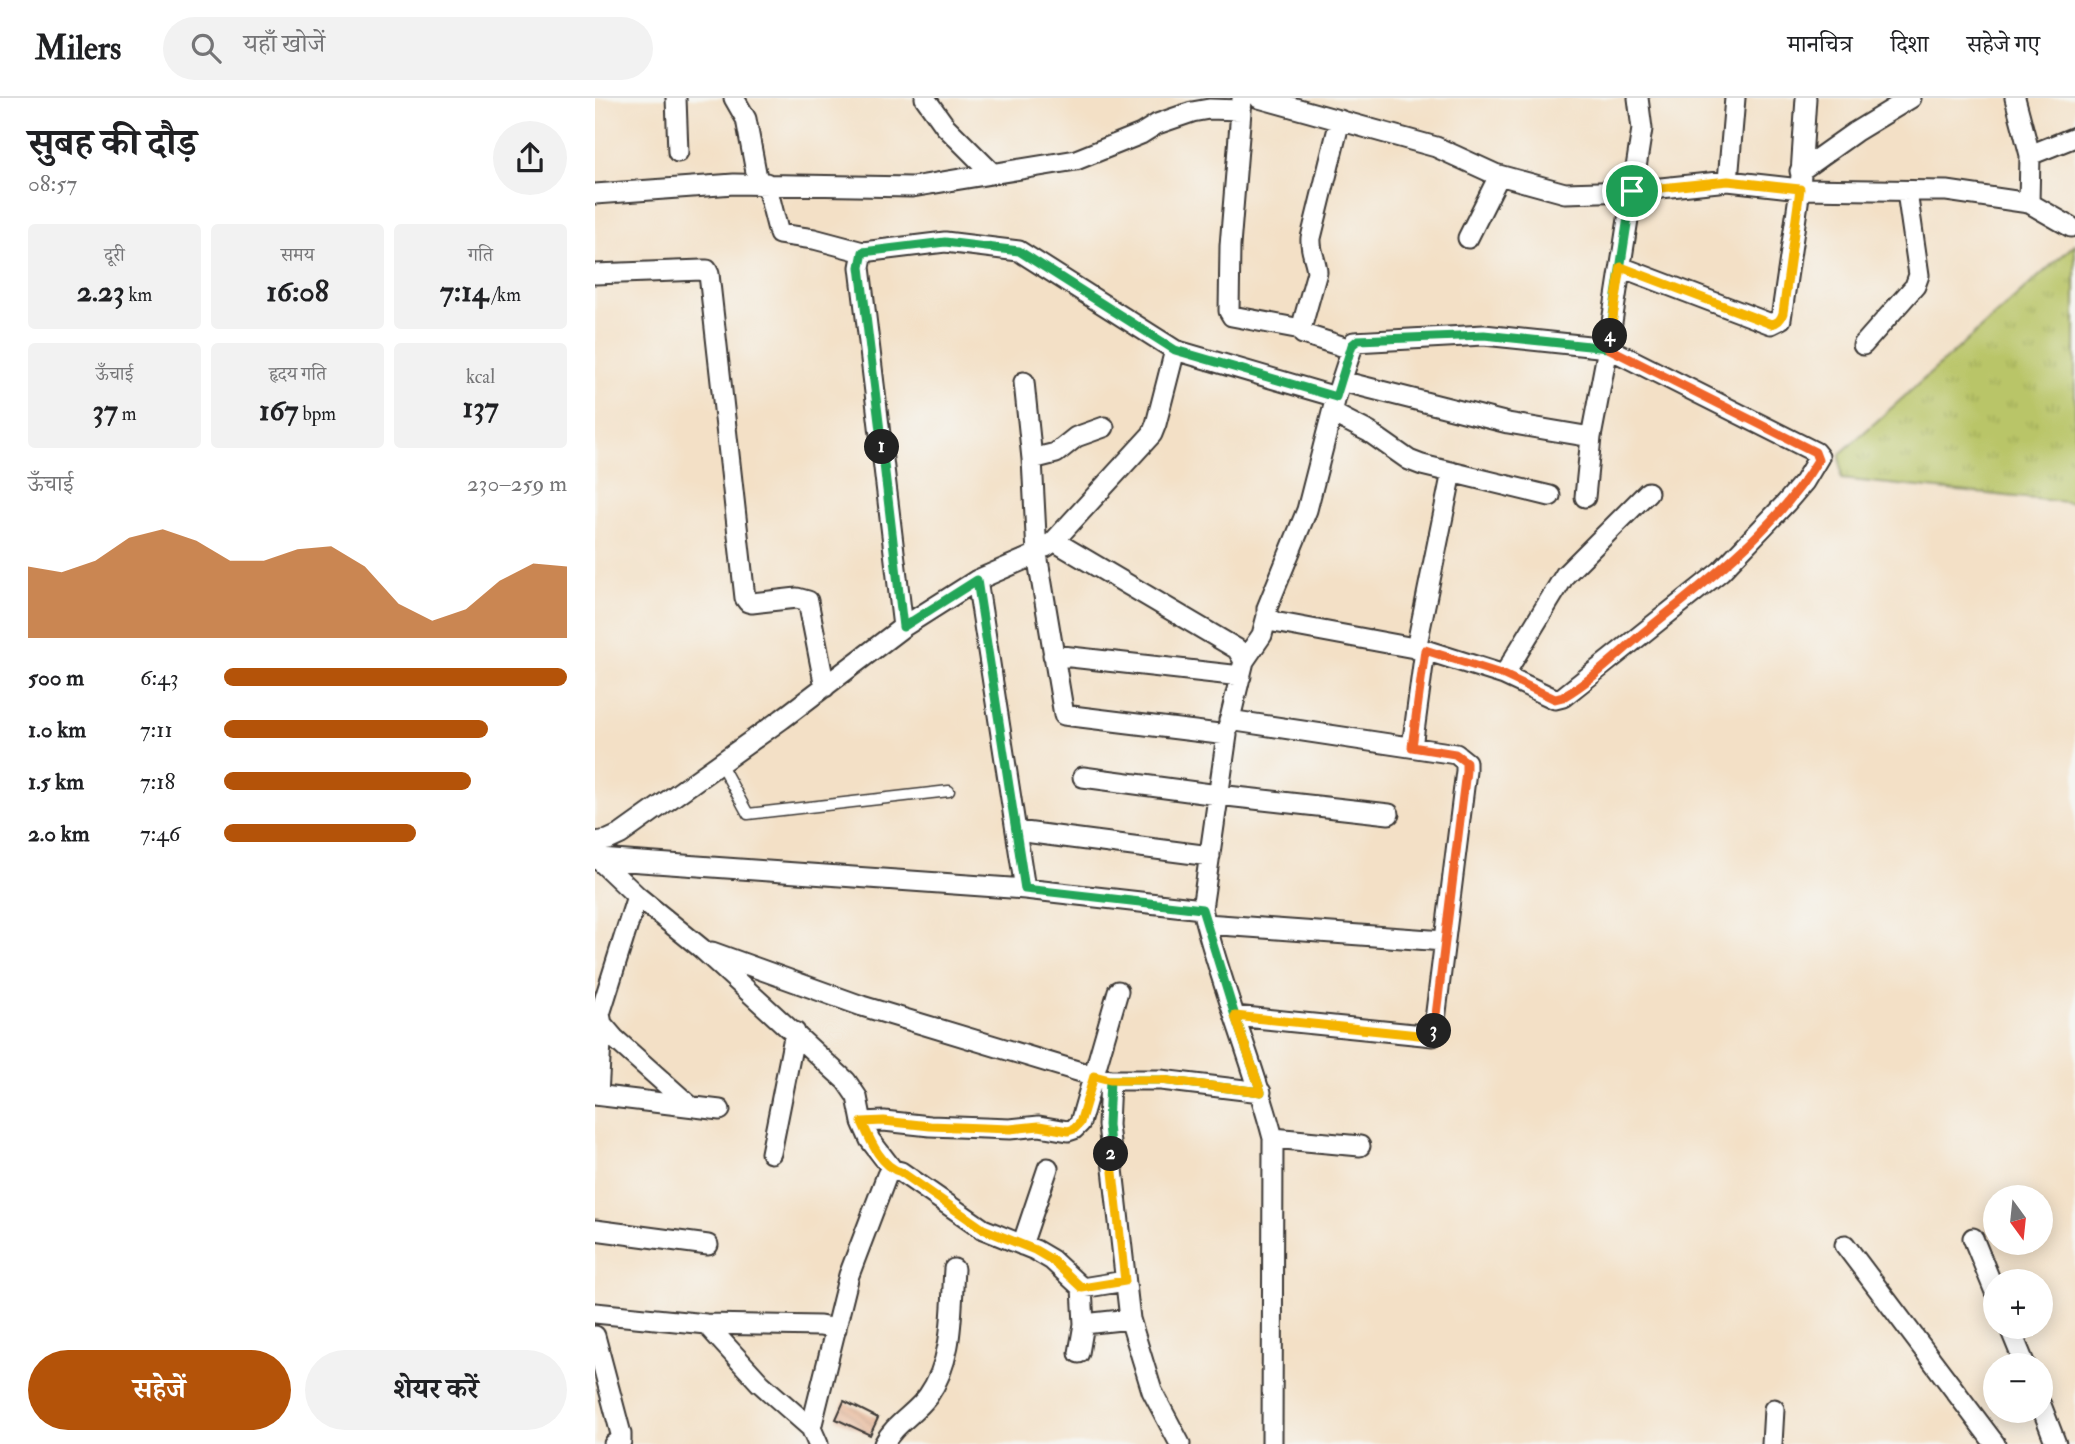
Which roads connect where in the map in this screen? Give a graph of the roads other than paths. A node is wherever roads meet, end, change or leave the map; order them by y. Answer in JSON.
{"nodes":[{"id":1,"x":676,"y":98,"type":"edge"},
{"id":2,"x":733,"y":98,"type":"edge"},
{"id":3,"x":925,"y":98,"type":"edge"},
{"id":4,"x":1259,"y":98,"type":"edge"},
{"id":5,"x":1638,"y":98,"type":"edge"},
{"id":6,"x":1735,"y":98,"type":"edge"},
{"id":7,"x":1806,"y":98,"type":"edge"},
{"id":8,"x":1911,"y":98,"type":"edge"},
{"id":9,"x":2015,"y":98,"type":"edge"},
{"id":10,"x":1241,"y":104,"type":"edge"},
{"id":11,"x":1340,"y":120,"type":"junction"},
{"id":12,"x":2075,"y":137,"type":"edge"},
{"id":13,"x":678,"y":152,"type":"dead end"},
{"id":14,"x":2030,"y":155,"type":"junction"},
{"id":15,"x":992,"y":173,"type":"junction"},
{"id":16,"x":1499,"y":176,"type":"junction"},
{"id":17,"x":1800,"y":180,"type":"junction"},
{"id":18,"x":1728,"y":181,"type":"junction"},
{"id":19,"x":762,"y":183,"type":"junction"},
{"id":20,"x":1632,"y":191,"type":"junction"},
{"id":21,"x":1907,"y":192,"type":"junction"},
{"id":22,"x":595,"y":194,"type":"edge"},
{"id":23,"x":2029,"y":203,"type":"junction"},
{"id":24,"x":2071,"y":227,"type":"dead end"},
{"id":25,"x":1468,"y":239,"type":"dead end"},
{"id":26,"x":863,"y":252,"type":"junction"},
{"id":27,"x":1621,"y":267,"type":"junction"},
{"id":28,"x":595,"y":274,"type":"edge"},
{"id":29,"x":1301,"y":330,"type":"junction"},
{"id":30,"x":1863,"y":345,"type":"dead end"},
{"id":31,"x":1350,"y":348,"type":"junction"},
{"id":32,"x":1608,"y":348,"type":"junction"},
{"id":33,"x":1175,"y":350,"type":"junction"},
{"id":34,"x":1024,"y":382,"type":"dead end"},
{"id":35,"x":1336,"y":397,"type":"junction"},
{"id":36,"x":1104,"y":427,"type":"dead end"},
{"id":37,"x":1591,"y":437,"type":"junction"},
{"id":38,"x":1032,"y":459,"type":"junction"},
{"id":39,"x":1452,"y":472,"type":"junction"},
{"id":40,"x":1648,"y":492,"type":"dead end"},
{"id":41,"x":1550,"y":496,"type":"dead end"},
{"id":42,"x":1585,"y":497,"type":"dead end"},
{"id":43,"x":1054,"y":541,"type":"junction"},
{"id":44,"x":1037,"y":554,"type":"junction"},
{"id":45,"x":977,"y":580,"type":"junction"},
{"id":46,"x":1267,"y":616,"type":"junction"},
{"id":47,"x":903,"y":627,"type":"junction"},
{"id":48,"x":1421,"y":649,"type":"junction"},
{"id":49,"x":1052,"y":655,"type":"junction"},
{"id":50,"x":1243,"y":668,"type":"junction"},
{"id":51,"x":1504,"y":675,"type":"junction"},
{"id":52,"x":825,"y":687,"type":"junction"},
{"id":53,"x":1228,"y":728,"type":"junction"},
{"id":54,"x":1412,"y":747,"type":"junction"},
{"id":55,"x":720,"y":764,"type":"junction"},
{"id":56,"x":1083,"y":777,"type":"dead end"},
{"id":57,"x":949,"y":791,"type":"dead end"},
{"id":58,"x":1218,"y":795,"type":"junction"},
{"id":59,"x":1389,"y":814,"type":"dead end"},
{"id":60,"x":1017,"y":831,"type":"junction"},
{"id":61,"x":596,"y":852,"type":"edge"},
{"id":62,"x":1210,"y":856,"type":"junction"},
{"id":63,"x":1025,"y":889,"type":"junction"},
{"id":64,"x":637,"y":896,"type":"junction"},
{"id":65,"x":1204,"y":916,"type":"junction"},
{"id":66,"x":1444,"y":941,"type":"junction"},
{"id":67,"x":701,"y":948,"type":"junction"},
{"id":68,"x":1118,"y":991,"type":"dead end"},
{"id":69,"x":1235,"y":1016,"type":"junction"},
{"id":70,"x":602,"y":1024,"type":"junction"},
{"id":71,"x":795,"y":1032,"type":"junction"},
{"id":72,"x":1102,"y":1078,"type":"junction"},
{"id":73,"x":1261,"y":1092,"type":"junction"},
{"id":74,"x":596,"y":1095,"type":"edge"},
{"id":75,"x":689,"y":1105,"type":"junction"},
{"id":76,"x":720,"y":1110,"type":"dead end"},
{"id":77,"x":862,"y":1122,"type":"junction"},
{"id":78,"x":1273,"y":1138,"type":"junction"},
{"id":79,"x":1360,"y":1146,"type":"dead end"},
{"id":80,"x":771,"y":1153,"type":"dead end"},
{"id":81,"x":1048,"y":1168,"type":"dead end"},
{"id":82,"x":893,"y":1170,"type":"junction"},
{"id":83,"x":595,"y":1230,"type":"edge"},
{"id":84,"x":1973,"y":1238,"type":"dead end"},
{"id":85,"x":708,"y":1245,"type":"dead end"},
{"id":86,"x":1022,"y":1245,"type":"junction"},
{"id":87,"x":1845,"y":1245,"type":"dead end"},
{"id":88,"x":954,"y":1269,"type":"dead end"},
{"id":89,"x":1986,"y":1269,"type":"edge"},
{"id":90,"x":1125,"y":1281,"type":"junction"},
{"id":91,"x":1082,"y":1288,"type":"junction"},
{"id":92,"x":595,"y":1313,"type":"edge"},
{"id":93,"x":1130,"y":1319,"type":"junction"},
{"id":94,"x":706,"y":1324,"type":"junction"},
{"id":95,"x":1084,"y":1324,"type":"junction"},
{"id":96,"x":836,"y":1329,"type":"junction"},
{"id":97,"x":595,"y":1336,"type":"edge"},
{"id":98,"x":1079,"y":1353,"type":"dead end"},
{"id":99,"x":1774,"y":1409,"type":"dead end"},
{"id":100,"x":2048,"y":1423,"type":"edge"},
{"id":101,"x":814,"y":1436,"type":"edge"},
{"id":102,"x":614,"y":1444,"type":"edge"},
{"id":103,"x":884,"y":1444,"type":"edge"},
{"id":104,"x":1180,"y":1444,"type":"edge"},
{"id":105,"x":1272,"y":1444,"type":"edge"},
{"id":106,"x":1772,"y":1444,"type":"edge"},
{"id":107,"x":1995,"y":1444,"type":"edge"},
{"id":108,"x":2056,"y":1444,"type":"edge"}],
"edges":[{"from":1,"to":13,"type":"street"},
{"from":2,"to":19,"type":"street"},
{"from":3,"to":15,"type":"street"},
{"from":4,"to":11,"type":"street"},
{"from":5,"to":20,"type":"street"},
{"from":6,"to":18,"type":"street"},
{"from":7,"to":17,"type":"street"},
{"from":8,"to":17,"type":"street"},
{"from":9,"to":14,"type":"street"},
{"from":10,"to":15,"type":"street"},
{"from":10,"to":29,"type":"street"},
{"from":11,"to":16,"type":"street"},
{"from":11,"to":29,"type":"street"},
{"from":12,"to":14,"type":"street"},
{"from":14,"to":23,"type":"street"},
{"from":15,"to":19,"type":"street"},
{"from":16,"to":20,"type":"street"},
{"from":16,"to":25,"type":"street"},
{"from":17,"to":18,"type":"street"},
{"from":17,"to":21,"type":"street"},
{"from":17,"to":27,"type":"street"},
{"from":18,"to":20,"type":"street"},
{"from":19,"to":22,"type":"street"},
{"from":19,"to":26,"type":"street"},
{"from":20,"to":27,"type":"street"},
{"from":21,"to":23,"type":"street"},
{"from":21,"to":30,"type":"street"},
{"from":23,"to":24,"type":"street"},
{"from":26,"to":33,"type":"street"},
{"from":26,"to":47,"type":"street"},
{"from":27,"to":32,"type":"street"},
{"from":28,"to":52,"type":"street"},
{"from":29,"to":31,"type":"street"},
{"from":31,"to":32,"type":"street"},
{"from":31,"to":35,"type":"street"},
{"from":32,"to":37,"type":"street"},
{"from":32,"to":51,"type":"street"},
{"from":33,"to":35,"type":"street"},
{"from":33,"to":43,"type":"street"},
{"from":34,"to":38,"type":"street"},
{"from":35,"to":37,"type":"street"},
{"from":35,"to":39,"type":"street"},
{"from":35,"to":46,"type":"street"},
{"from":36,"to":38,"type":"street"},
{"from":37,"to":42,"type":"street"},
{"from":38,"to":44,"type":"street"},
{"from":39,"to":41,"type":"street"},
{"from":39,"to":48,"type":"street"},
{"from":40,"to":51,"type":"street"},
{"from":43,"to":44,"type":"street"},
{"from":43,"to":50,"type":"street"},
{"from":44,"to":45,"type":"street"},
{"from":44,"to":49,"type":"street"},
{"from":45,"to":47,"type":"street"},
{"from":45,"to":60,"type":"street"},
{"from":46,"to":48,"type":"street"},
{"from":46,"to":50,"type":"street"},
{"from":47,"to":52,"type":"street"},
{"from":48,"to":51,"type":"street"},
{"from":48,"to":54,"type":"street"},
{"from":49,"to":50,"type":"street"},
{"from":49,"to":53,"type":"street"},
{"from":50,"to":53,"type":"street"},
{"from":52,"to":55,"type":"street"},
{"from":53,"to":54,"type":"street"},
{"from":53,"to":58,"type":"street"},
{"from":54,"to":66,"type":"street"},
{"from":55,"to":57,"type":"lane"},
{"from":55,"to":61,"type":"street"},
{"from":56,"to":58,"type":"street"},
{"from":58,"to":59,"type":"street"},
{"from":58,"to":62,"type":"street"},
{"from":60,"to":62,"type":"street"},
{"from":60,"to":63,"type":"street"},
{"from":61,"to":63,"type":"street"},
{"from":61,"to":64,"type":"street"},
{"from":62,"to":65,"type":"street"},
{"from":63,"to":65,"type":"street"},
{"from":64,"to":67,"type":"street"},
{"from":64,"to":70,"type":"street"},
{"from":65,"to":66,"type":"street"},
{"from":65,"to":69,"type":"street"},
{"from":66,"to":69,"type":"street"},
{"from":67,"to":71,"type":"street"},
{"from":67,"to":72,"type":"street"},
{"from":68,"to":72,"type":"street"},
{"from":69,"to":73,"type":"street"},
{"from":70,"to":74,"type":"street"},
{"from":70,"to":75,"type":"street"},
{"from":71,"to":77,"type":"street"},
{"from":71,"to":80,"type":"street"},
{"from":72,"to":73,"type":"street"},
{"from":72,"to":77,"type":"street"},
{"from":72,"to":90,"type":"street"},
{"from":73,"to":78,"type":"street"},
{"from":74,"to":75,"type":"street"},
{"from":75,"to":76,"type":"street"},
{"from":77,"to":82,"type":"street"},
{"from":78,"to":79,"type":"street"},
{"from":78,"to":105,"type":"street"},
{"from":81,"to":86,"type":"street"},
{"from":82,"to":86,"type":"street"},
{"from":82,"to":96,"type":"street"},
{"from":83,"to":85,"type":"street"},
{"from":84,"to":89,"type":"street"},
{"from":86,"to":91,"type":"street"},
{"from":87,"to":107,"type":"street"},
{"from":88,"to":103,"type":"street"},
{"from":90,"to":91,"type":"street"},
{"from":90,"to":93,"type":"street"},
{"from":91,"to":95,"type":"street"},
{"from":92,"to":94,"type":"street"},
{"from":93,"to":95,"type":"street"},
{"from":93,"to":104,"type":"street"},
{"from":94,"to":96,"type":"street"},
{"from":94,"to":101,"type":"street"},
{"from":95,"to":98,"type":"street"},
{"from":96,"to":101,"type":"street"},
{"from":97,"to":102,"type":"street"},
{"from":99,"to":106,"type":"street"},
{"from":100,"to":108,"type":"street"}]}
